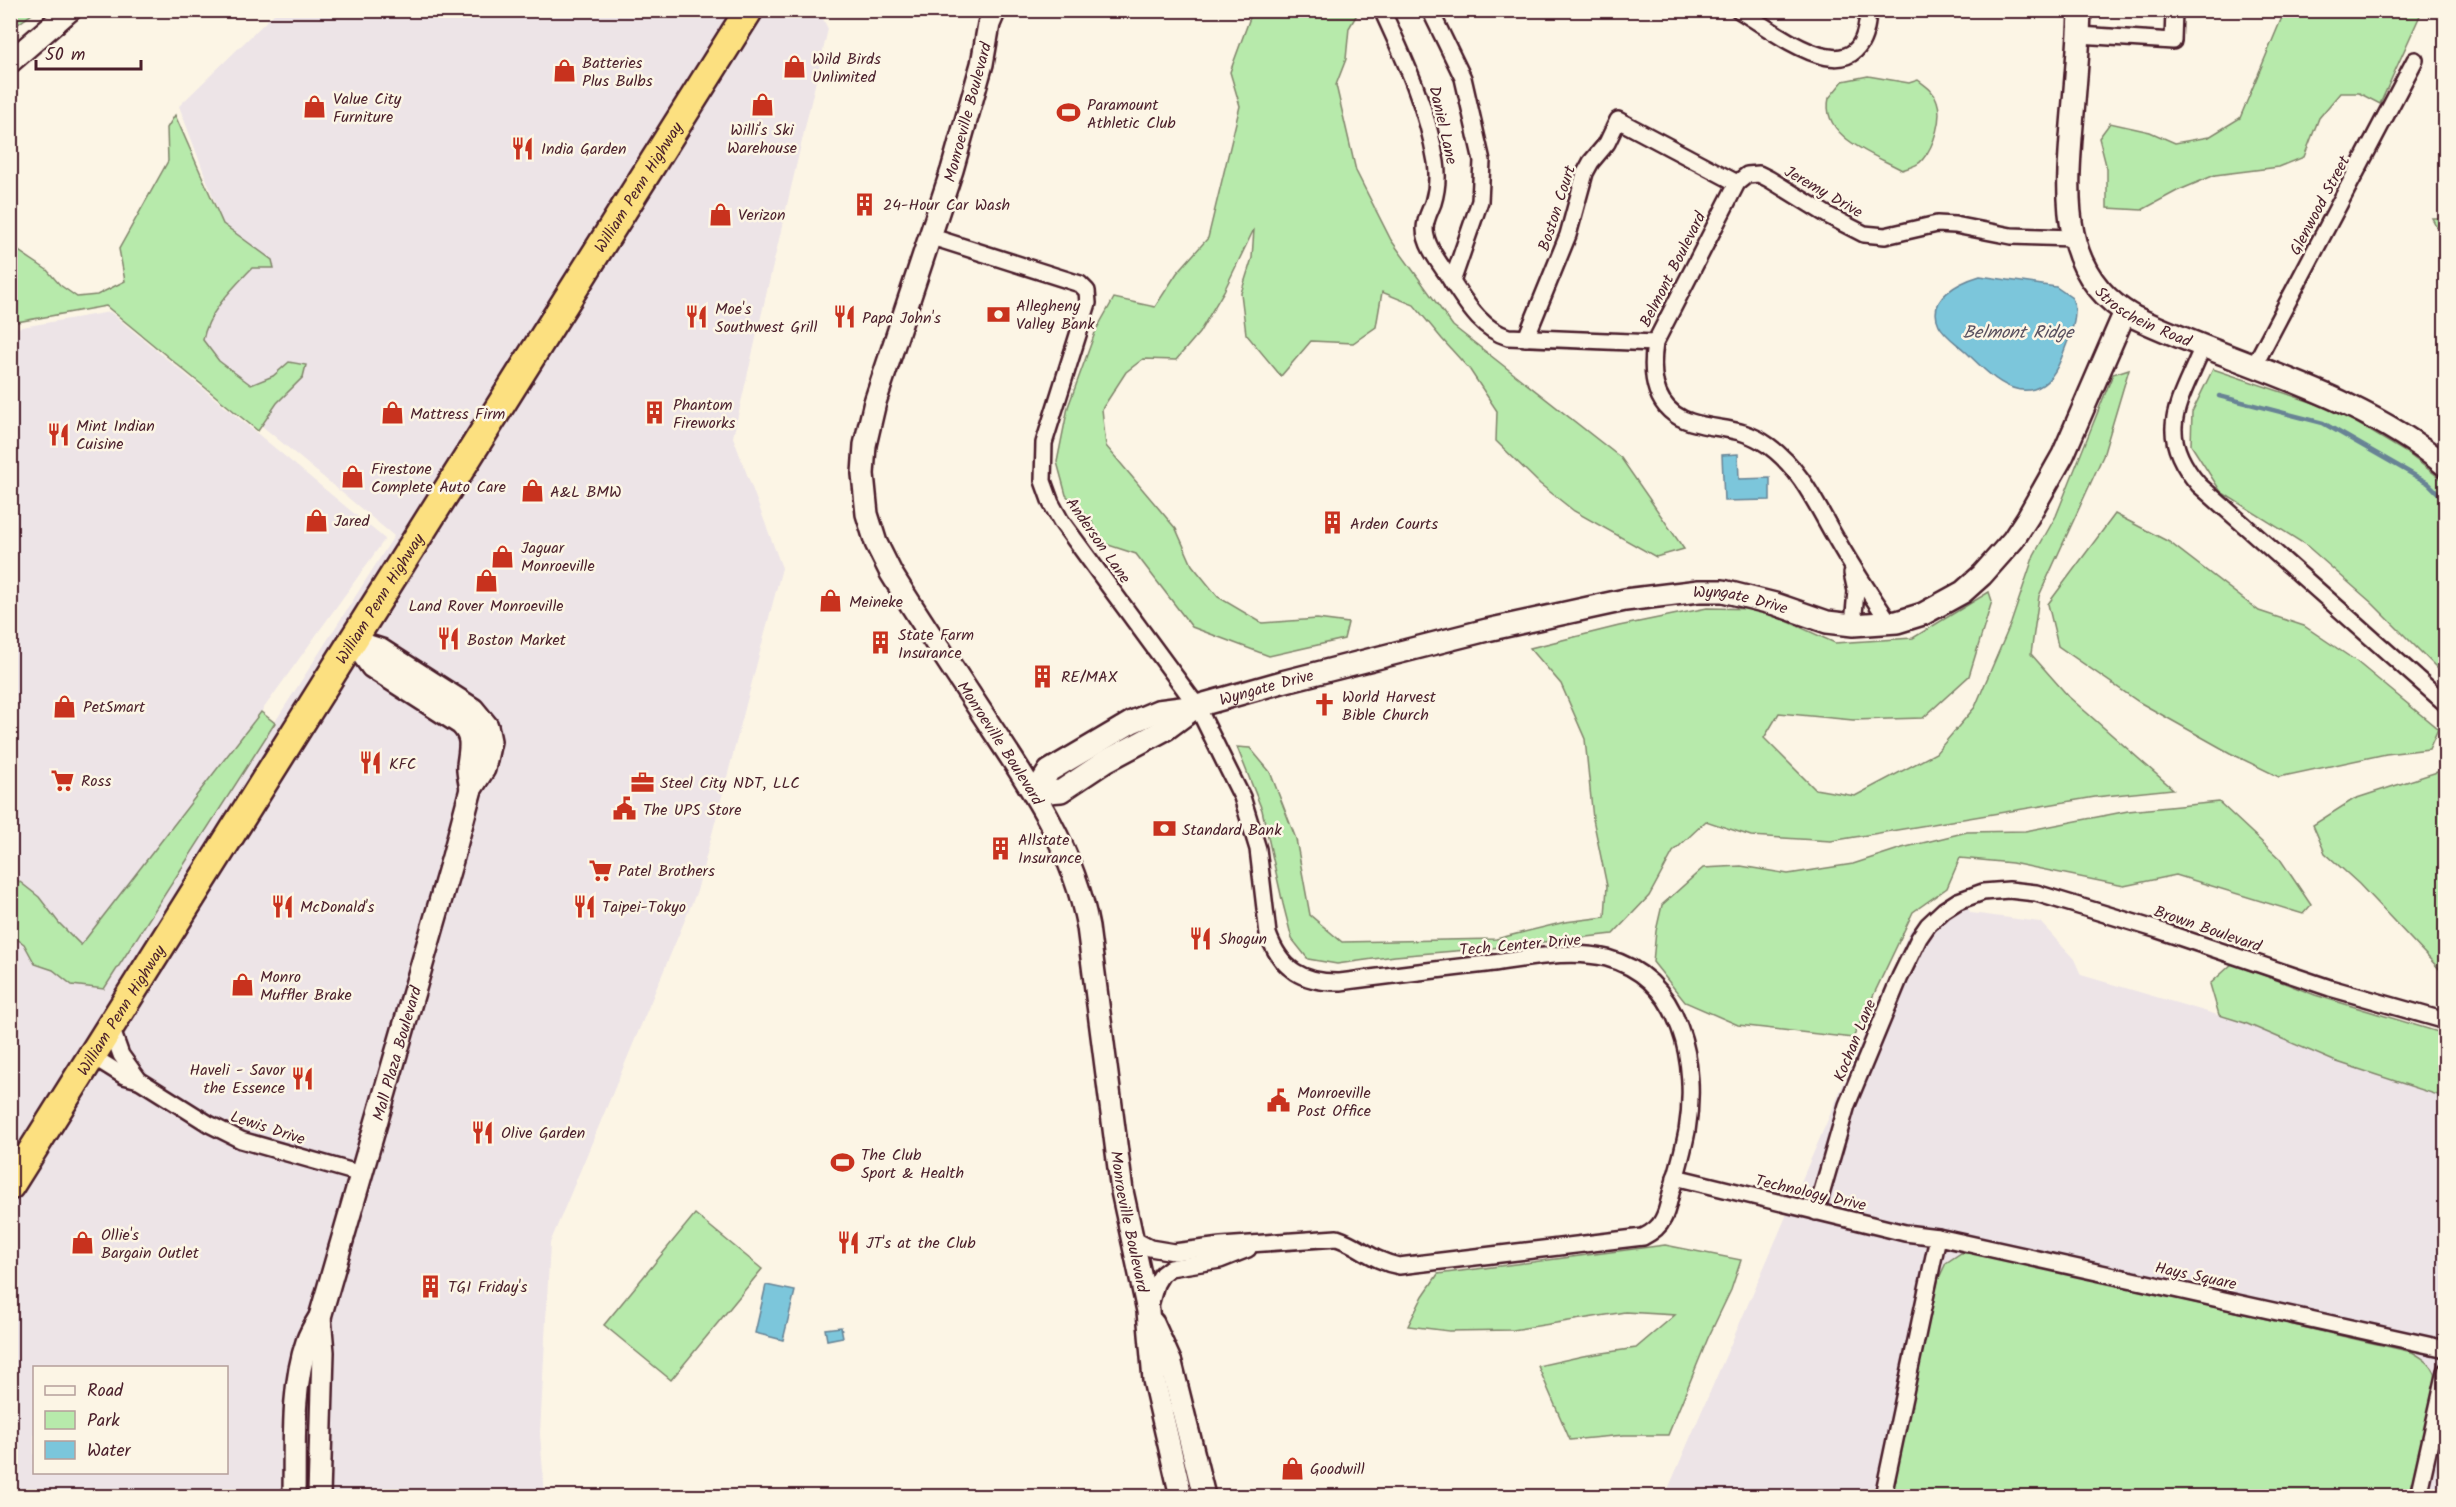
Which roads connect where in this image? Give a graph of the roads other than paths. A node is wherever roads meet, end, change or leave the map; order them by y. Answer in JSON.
{"nodes":[{"id":1,"x":70,"y":10,"type":"edge"},
{"id":2,"x":749,"y":10,"type":"edge"},
{"id":3,"x":1382,"y":10,"type":"edge"},
{"id":4,"x":1430,"y":10,"type":"edge"},
{"id":5,"x":1739,"y":10,"type":"edge"},
{"id":6,"x":1868,"y":10,"type":"edge"},
{"id":7,"x":2080,"y":10,"type":"edge"},
{"id":8,"x":2174,"y":10,"type":"edge"},
{"id":9,"x":990,"y":15,"type":"edge"},
{"id":10,"x":2079,"y":35,"type":"junction"},
{"id":11,"x":2415,"y":60,"type":"dead end"},
{"id":12,"x":10,"y":62,"type":"edge"},
{"id":13,"x":1737,"y":183,"type":"junction"},
{"id":14,"x":932,"y":237,"type":"junction"},
{"id":15,"x":2074,"y":238,"type":"junction"},
{"id":16,"x":1452,"y":282,"type":"junction"},
{"id":17,"x":2125,"y":312,"type":"junction"},
{"id":18,"x":1526,"y":338,"type":"junction"},
{"id":19,"x":1655,"y":343,"type":"junction"},
{"id":20,"x":2203,"y":346,"type":"junction"},
{"id":21,"x":2254,"y":366,"type":"junction"},
{"id":22,"x":2445,"y":466,"type":"edge"},
{"id":23,"x":1849,"y":561,"type":"junction"},
{"id":24,"x":1890,"y":623,"type":"junction"},
{"id":25,"x":1853,"y":625,"type":"junction"},
{"id":26,"x":353,"y":641,"type":"junction"},
{"id":27,"x":2445,"y":704,"type":"edge"},
{"id":28,"x":1197,"y":706,"type":"junction"},
{"id":29,"x":1035,"y":793,"type":"junction"},
{"id":30,"x":1958,"y":901,"type":"joint"},
{"id":31,"x":2445,"y":1021,"type":"edge"},
{"id":32,"x":111,"y":1027,"type":"junction"},
{"id":33,"x":92,"y":1056,"type":"junction"},
{"id":34,"x":140,"y":1080,"type":"junction"},
{"id":35,"x":361,"y":1174,"type":"junction"},
{"id":36,"x":1676,"y":1177,"type":"junction"},
{"id":37,"x":10,"y":1186,"type":"edge"},
{"id":38,"x":1816,"y":1212,"type":"junction"},
{"id":39,"x":1938,"y":1237,"type":"junction"},
{"id":40,"x":1131,"y":1238,"type":"junction"},
{"id":41,"x":1259,"y":1244,"type":"junction"},
{"id":42,"x":1148,"y":1311,"type":"junction"},
{"id":43,"x":320,"y":1317,"type":"junction"},
{"id":44,"x":2445,"y":1349,"type":"edge"},
{"id":45,"x":2445,"y":1371,"type":"edge"},
{"id":46,"x":294,"y":1497,"type":"edge"},
{"id":47,"x":319,"y":1497,"type":"edge"},
{"id":48,"x":1181,"y":1497,"type":"edge"},
{"id":49,"x":1204,"y":1497,"type":"edge"},
{"id":50,"x":1883,"y":1497,"type":"edge"},
{"id":51,"x":2418,"y":1497,"type":"edge"}],
"edges":[{"from":1,"to":12,"type":"main road"},
{"from":2,"to":26,"type":"highway","name":"William Penn Highway"},
{"from":3,"to":16,"type":"street","name":"Daniel Lane"},
{"from":4,"to":16,"type":"street","name":"Daniel Lane"},
{"from":5,"to":6,"type":"street"},
{"from":7,"to":10,"type":"main road","name":"Stroschein Road"},
{"from":8,"to":10,"type":"street"},
{"from":9,"to":14,"type":"main road","name":"Monroeville Boulevard"},
{"from":10,"to":15,"type":"main road","name":"Stroschein Road"},
{"from":11,"to":21,"type":"street","name":"Glenwood Street"},
{"from":13,"to":15,"type":"street","name":"Jeremy Drive"},
{"from":13,"to":18,"type":"street","name":"Boston Court"},
{"from":13,"to":19,"type":"street","name":"Belmont Boulevard"},
{"from":14,"to":28,"type":"street","name":"Anderson Lane"},
{"from":14,"to":29,"type":"main road","name":"Monroeville Boulevard"},
{"from":15,"to":17,"type":"main road","name":"Stroschein Road"},
{"from":16,"to":18,"type":"street","name":"Daniel Lane"},
{"from":17,"to":20,"type":"main road","name":"Stroschein Road"},
{"from":17,"to":24,"type":"main road","name":"Wyngate Drive"},
{"from":18,"to":19,"type":"street","name":"Daniel Lane"},
{"from":19,"to":23,"type":"street","name":"Belmont Boulevard"},
{"from":20,"to":21,"type":"main road","name":"Stroschein Road"},
{"from":20,"to":27,"type":"street"},
{"from":21,"to":22,"type":"main road","name":"Stroschein Road"},
{"from":23,"to":24,"type":"street","name":"Belmont Boulevard"},
{"from":23,"to":25,"type":"street","name":"Belmont Boulevard"},
{"from":24,"to":25,"type":"main road","name":"Wyngate Drive"},
{"from":25,"to":28,"type":"main road","name":"Wyngate Drive"},
{"from":26,"to":32,"type":"highway","name":"William Penn Highway"},
{"from":26,"to":35,"type":"main road","name":"Mall Plaza Boulevard"},
{"from":28,"to":29,"type":"main road","name":"Wyngate Drive"},
{"from":28,"to":36,"type":"street","name":"Tech Center Drive"},
{"from":29,"to":40,"type":"main road","name":"Monroeville Boulevard"},
{"from":30,"to":31,"type":"street","name":"Brown Boulevard"},
{"from":30,"to":38,"type":"street","name":"Kochan Lane"},
{"from":32,"to":33,"type":"highway","name":"William Penn Highway"},
{"from":32,"to":34,"type":"street","name":"Lewis Drive"},
{"from":33,"to":34,"type":"street","name":"Lewis Drive"},
{"from":33,"to":37,"type":"highway","name":"William Penn Highway"},
{"from":34,"to":35,"type":"street","name":"Lewis Drive"},
{"from":35,"to":43,"type":"main road","name":"Mall Plaza Boulevard"},
{"from":36,"to":38,"type":"street","name":"Technology Drive"},
{"from":36,"to":41,"type":"street","name":"Tech Center Drive"},
{"from":38,"to":39,"type":"street","name":"Technology Drive"},
{"from":39,"to":44,"type":"street","name":"Hays Square"},
{"from":39,"to":50,"type":"street"},
{"from":40,"to":41,"type":"street","name":"Tech Center Drive"},
{"from":40,"to":42,"type":"main road","name":"Monroeville Boulevard"},
{"from":41,"to":42,"type":"street","name":"Tech Center Drive"},
{"from":42,"to":48,"type":"main road","name":"Monroeville Boulevard"},
{"from":42,"to":49,"type":"main road","name":"Monroeville Boulevard"},
{"from":43,"to":46,"type":"main road","name":"Mall Plaza Boulevard"},
{"from":43,"to":47,"type":"main road","name":"Mall Plaza Boulevard"},
{"from":45,"to":51,"type":"street"}]}
